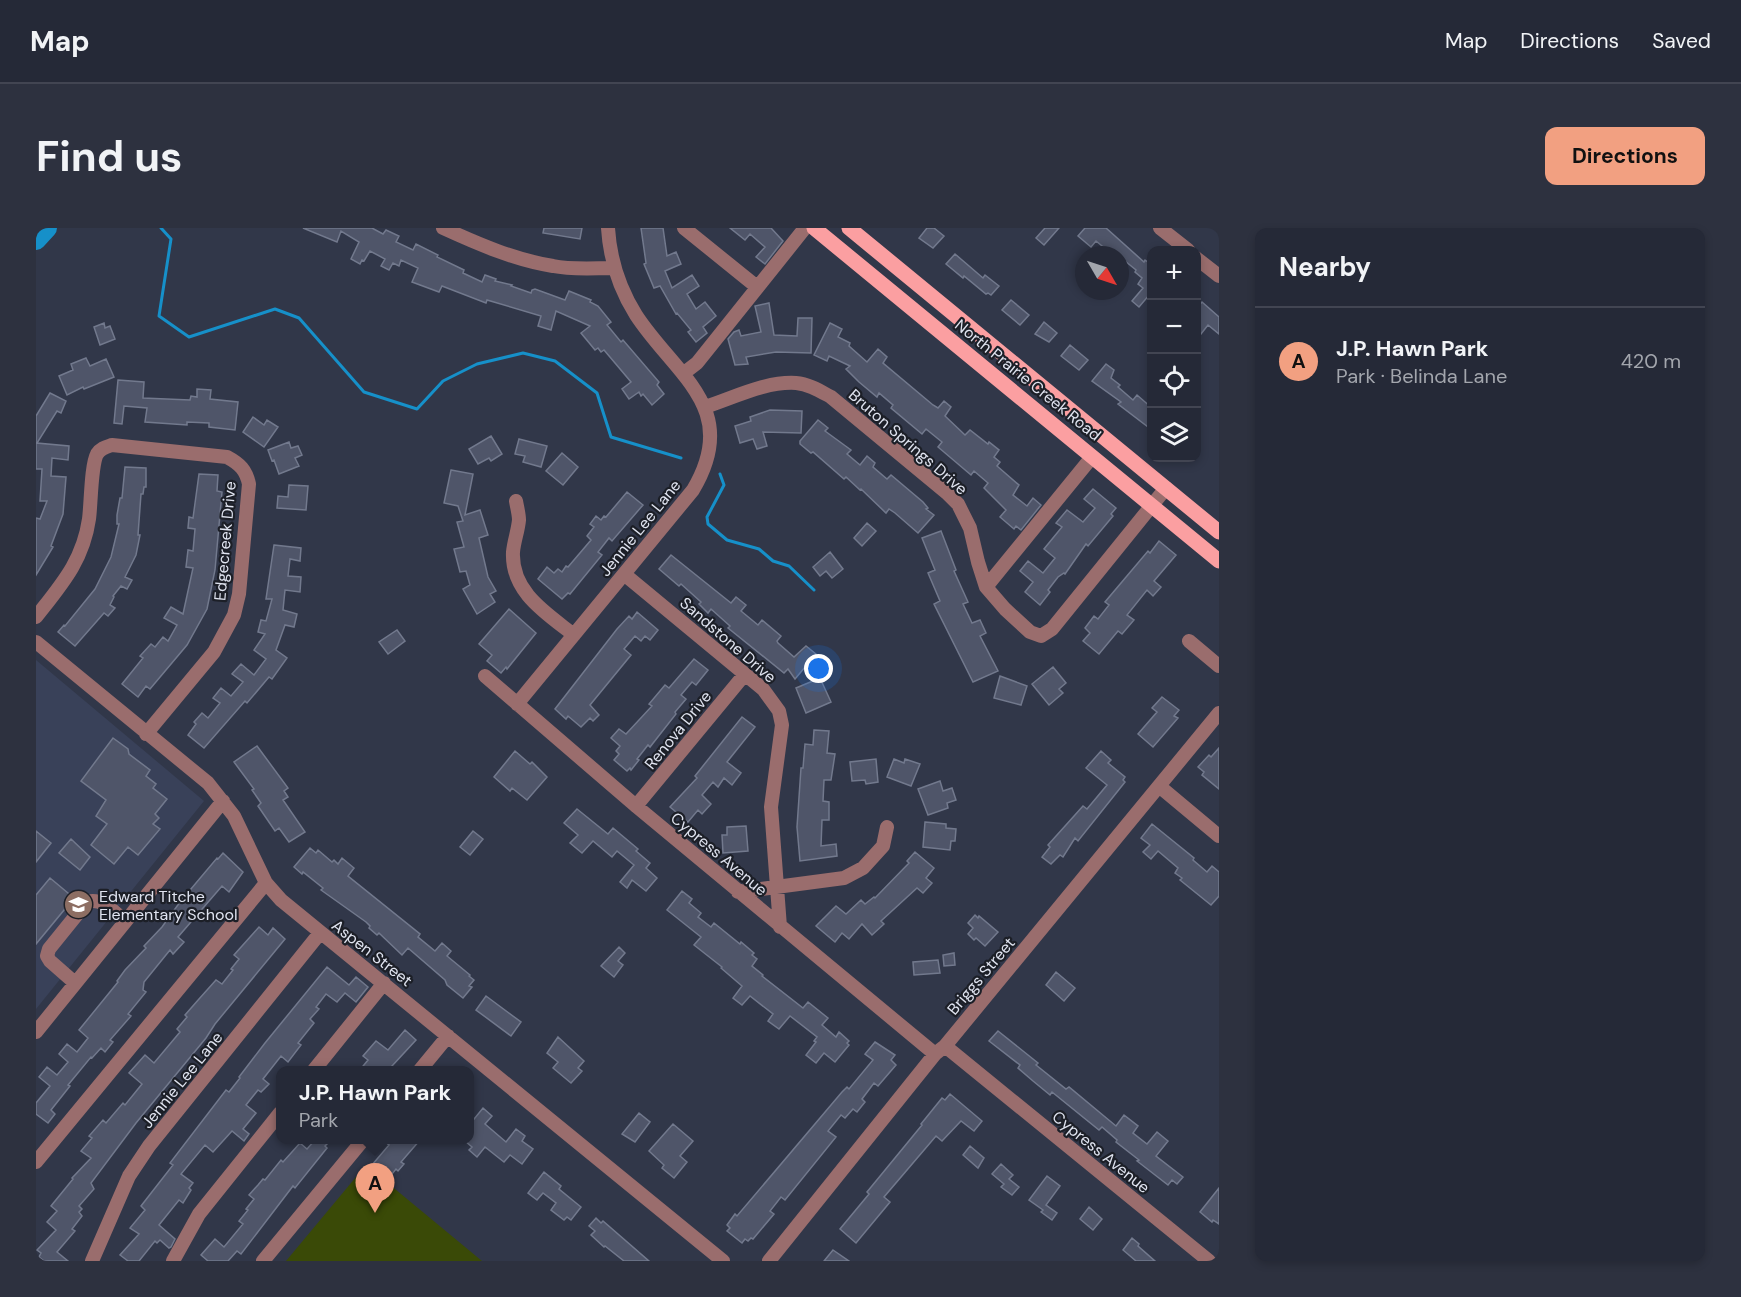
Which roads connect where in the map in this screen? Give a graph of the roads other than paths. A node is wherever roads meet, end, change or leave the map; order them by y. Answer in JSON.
{"nodes":[{"id":1,"x":443,"y":228,"type":"edge"},
{"id":2,"x":608,"y":228,"type":"edge"},
{"id":3,"x":684,"y":228,"type":"edge"},
{"id":4,"x":805,"y":228,"type":"edge"},
{"id":5,"x":814,"y":228,"type":"edge"},
{"id":6,"x":849,"y":228,"type":"edge"},
{"id":7,"x":1160,"y":228,"type":"edge"},
{"id":8,"x":1183,"y":246,"type":"edge"},
{"id":9,"x":1201,"y":261,"type":"edge"},
{"id":10,"x":614,"y":268,"type":"junction"},
{"id":11,"x":1219,"y":276,"type":"edge"},
{"id":12,"x":757,"y":287,"type":"junction"},
{"id":13,"x":684,"y":372,"type":"junction"},
{"id":14,"x":705,"y":407,"type":"junction"},
{"id":15,"x":1092,"y":457,"type":"junction"},
{"id":16,"x":1166,"y":488,"type":"junction"},
{"id":17,"x":516,"y":501,"type":"dead end"},
{"id":18,"x":1152,"y":506,"type":"junction"},
{"id":19,"x":1219,"y":532,"type":"edge"},
{"id":20,"x":1219,"y":561,"type":"edge"},
{"id":21,"x":624,"y":574,"type":"junction"},
{"id":22,"x":986,"y":586,"type":"junction"},
{"id":23,"x":36,"y":617,"type":"edge"},
{"id":24,"x":574,"y":635,"type":"junction"},
{"id":25,"x":1189,"y":641,"type":"dead end"},
{"id":26,"x":36,"y":642,"type":"edge"},
{"id":27,"x":1219,"y":666,"type":"edge"},
{"id":28,"x":745,"y":674,"type":"junction"},
{"id":29,"x":485,"y":676,"type":"dead end"},
{"id":30,"x":517,"y":704,"type":"junction"},
{"id":31,"x":1219,"y":713,"type":"edge"},
{"id":32,"x":147,"y":734,"type":"junction"},
{"id":33,"x":1159,"y":786,"type":"junction"},
{"id":34,"x":224,"y":801,"type":"junction"},
{"id":35,"x":636,"y":806,"type":"junction"},
{"id":36,"x":887,"y":826,"type":"dead end"},
{"id":37,"x":1219,"y":836,"type":"edge"},
{"id":38,"x":266,"y":883,"type":"junction"},
{"id":39,"x":777,"y":888,"type":"junction"},
{"id":40,"x":738,"y":892,"type":"junction"},
{"id":41,"x":125,"y":921,"type":"junction"},
{"id":42,"x":780,"y":927,"type":"junction"},
{"id":43,"x":320,"y":933,"type":"junction"},
{"id":44,"x":75,"y":983,"type":"junction"},
{"id":45,"x":384,"y":984,"type":"junction"},
{"id":46,"x":36,"y":1032,"type":"edge"},
{"id":47,"x":448,"y":1036,"type":"junction"},
{"id":48,"x":940,"y":1050,"type":"junction"},
{"id":49,"x":319,"y":1066,"type":"edge"},
{"id":50,"x":424,"y":1066,"type":"edge"},
{"id":51,"x":276,"y":1118,"type":"edge"},
{"id":52,"x":360,"y":1144,"type":"edge"},
{"id":53,"x":36,"y":1162,"type":"edge"},
{"id":54,"x":93,"y":1260,"type":"edge"},
{"id":55,"x":173,"y":1261,"type":"edge"},
{"id":56,"x":264,"y":1261,"type":"edge"},
{"id":57,"x":723,"y":1261,"type":"edge"},
{"id":58,"x":769,"y":1261,"type":"edge"},
{"id":59,"x":1209,"y":1261,"type":"edge"}],
"edges":[{"from":1,"to":10,"type":"street"},
{"from":2,"to":10,"type":"street","name":"Jennie Lee Lane"},
{"from":3,"to":12,"type":"street"},
{"from":4,"to":12,"type":"street"},
{"from":5,"to":15,"type":"main road","name":"North Prairie Creek Road"},
{"from":6,"to":16,"type":"main road","name":"North Prairie Creek Road"},
{"from":7,"to":8,"type":"street"},
{"from":9,"to":11,"type":"street"},
{"from":10,"to":13,"type":"street","name":"Jennie Lee Lane"},
{"from":12,"to":13,"type":"street"},
{"from":13,"to":14,"type":"street","name":"Jennie Lee Lane"},
{"from":14,"to":21,"type":"street","name":"Jennie Lee Lane"},
{"from":14,"to":22,"type":"street","name":"Bruton Springs Drive"},
{"from":15,"to":18,"type":"main road","name":"North Prairie Creek Road"},
{"from":15,"to":22,"type":"street"},
{"from":16,"to":18,"type":"street","name":"Bruton Springs Drive"},
{"from":16,"to":19,"type":"main road","name":"North Prairie Creek Road"},
{"from":17,"to":24,"type":"street"},
{"from":18,"to":20,"type":"main road","name":"North Prairie Creek Road"},
{"from":18,"to":22,"type":"street","name":"Bruton Springs Drive"},
{"from":21,"to":24,"type":"street","name":"Jennie Lee Lane"},
{"from":21,"to":28,"type":"street","name":"Sandstone Drive"},
{"from":23,"to":32,"type":"street","name":"Edgecreek Drive"},
{"from":24,"to":30,"type":"street","name":"Jennie Lee Lane"},
{"from":25,"to":27,"type":"street"},
{"from":26,"to":32,"type":"street","name":"Aspen Street"},
{"from":28,"to":35,"type":"street","name":"Renova Drive"},
{"from":28,"to":39,"type":"street","name":"Sandstone Drive"},
{"from":29,"to":30,"type":"street","name":"Cypress Avenue"},
{"from":30,"to":35,"type":"street","name":"Cypress Avenue"},
{"from":31,"to":33,"type":"street","name":"Briggs Street"},
{"from":32,"to":34,"type":"street","name":"Aspen Street"},
{"from":33,"to":37,"type":"street"},
{"from":33,"to":48,"type":"street","name":"Briggs Street"},
{"from":34,"to":38,"type":"street","name":"Aspen Street"},
{"from":34,"to":41,"type":"street"},
{"from":35,"to":40,"type":"street","name":"Cypress Avenue"},
{"from":36,"to":39,"type":"street"},
{"from":38,"to":43,"type":"street","name":"Aspen Street"},
{"from":38,"to":53,"type":"street"},
{"from":39,"to":40,"type":"street"},
{"from":39,"to":42,"type":"street","name":"Sandstone Drive"},
{"from":40,"to":42,"type":"street","name":"Cypress Avenue"},
{"from":41,"to":44,"type":"street"},
{"from":41,"to":44,"type":"street"},
{"from":42,"to":48,"type":"street","name":"Cypress Avenue"},
{"from":43,"to":45,"type":"street","name":"Aspen Street"},
{"from":43,"to":54,"type":"street","name":"Jennie Lee Lane"},
{"from":44,"to":46,"type":"street"},
{"from":45,"to":47,"type":"street","name":"Aspen Street"},
{"from":45,"to":49,"type":"street"},
{"from":47,"to":50,"type":"street"},
{"from":47,"to":57,"type":"street","name":"Aspen Street"},
{"from":48,"to":58,"type":"street","name":"Briggs Street"},
{"from":48,"to":59,"type":"street","name":"Cypress Avenue"},
{"from":51,"to":55,"type":"street"},
{"from":52,"to":56,"type":"street"}]}
